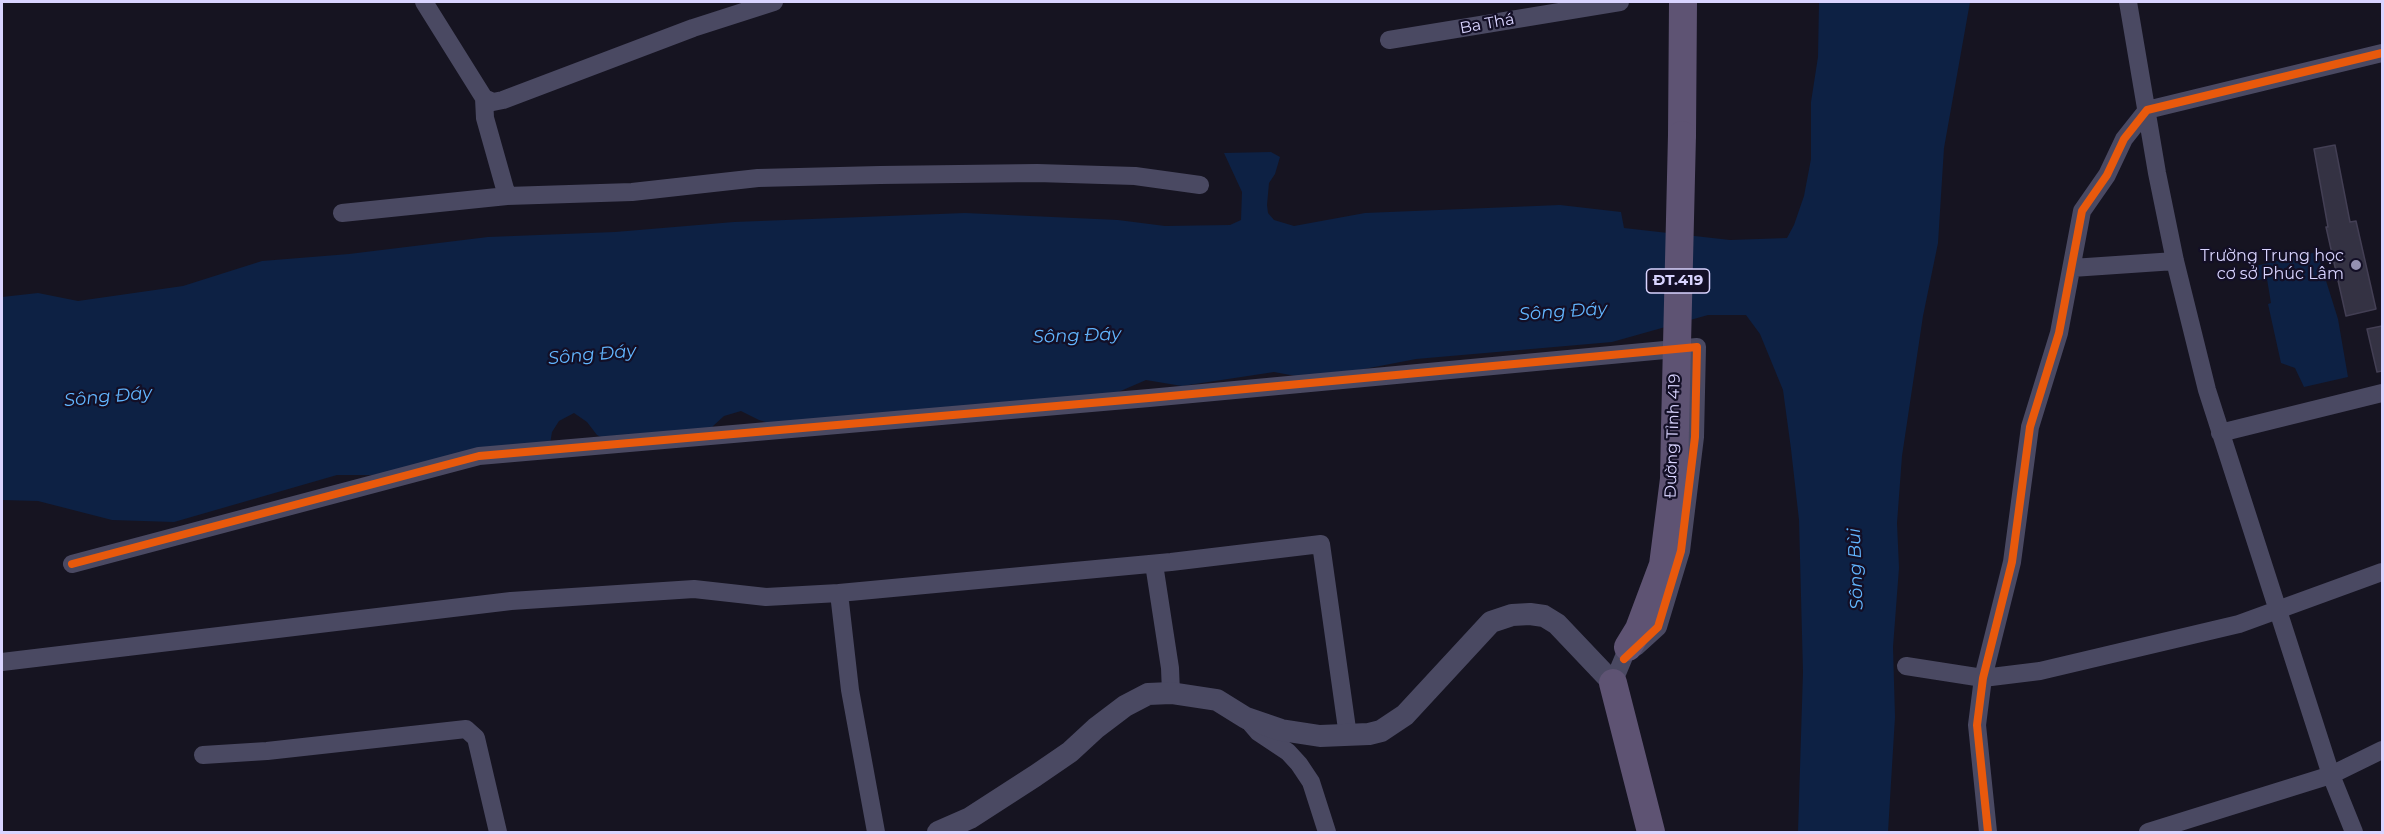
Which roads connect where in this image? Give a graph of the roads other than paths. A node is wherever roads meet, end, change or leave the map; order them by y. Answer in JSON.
{"nodes":[{"id":1,"x":424,"y":2,"type":"edge"},
{"id":2,"x":774,"y":2,"type":"edge"},
{"id":3,"x":1620,"y":2,"type":"edge"},
{"id":4,"x":1683,"y":2,"type":"edge"},
{"id":5,"x":2128,"y":2,"type":"edge"},
{"id":6,"x":1389,"y":40,"type":"dead end"},
{"id":7,"x":2382,"y":53,"type":"edge"},
{"id":8,"x":480,"y":91,"type":"junction"},
{"id":9,"x":2147,"y":110,"type":"junction"},
{"id":10,"x":1200,"y":185,"type":"dead end"},
{"id":11,"x":507,"y":196,"type":"junction"},
{"id":12,"x":342,"y":213,"type":"dead end"},
{"id":13,"x":2175,"y":261,"type":"junction"},
{"id":14,"x":2072,"y":268,"type":"junction"},
{"id":15,"x":2382,"y":393,"type":"edge"},
{"id":16,"x":2220,"y":433,"type":"junction"},
{"id":17,"x":72,"y":564,"type":"dead end"},
{"id":18,"x":1154,"y":564,"type":"junction"},
{"id":19,"x":2382,"y":572,"type":"edge"},
{"id":20,"x":839,"y":593,"type":"junction"},
{"id":21,"x":2277,"y":609,"type":"junction"},
{"id":22,"x":2,"y":662,"type":"edge"},
{"id":23,"x":1622,"y":663,"type":"junction"},
{"id":24,"x":1906,"y":666,"type":"dead end"},
{"id":25,"x":1983,"y":678,"type":"junction"},
{"id":26,"x":1171,"y":693,"type":"junction"},
{"id":27,"x":1246,"y":718,"type":"junction"},
{"id":28,"x":1348,"y":736,"type":"junction"},
{"id":29,"x":2382,"y":750,"type":"edge"},
{"id":30,"x":203,"y":755,"type":"dead end"},
{"id":31,"x":2331,"y":775,"type":"junction"},
{"id":32,"x":498,"y":832,"type":"edge"},
{"id":33,"x":876,"y":832,"type":"edge"},
{"id":34,"x":938,"y":832,"type":"edge"},
{"id":35,"x":1327,"y":832,"type":"edge"},
{"id":36,"x":1651,"y":832,"type":"edge"},
{"id":37,"x":1988,"y":832,"type":"edge"},
{"id":38,"x":2148,"y":832,"type":"edge"},
{"id":39,"x":2354,"y":832,"type":"edge"}],
"edges":[{"from":1,"to":8,"type":"street"},
{"from":2,"to":8,"type":"street"},
{"from":3,"to":6,"type":"street","name":"Ba Thá"},
{"from":4,"to":23,"type":"main road","name":"Đường Tỉnh 419","number":"ĐT.419","bridge":true},
{"from":5,"to":9,"type":"street"},
{"from":7,"to":9,"type":"street"},
{"from":8,"to":11,"type":"street"},
{"from":9,"to":13,"type":"street"},
{"from":9,"to":14,"type":"street"},
{"from":10,"to":11,"type":"street"},
{"from":11,"to":12,"type":"street"},
{"from":13,"to":14,"type":"street"},
{"from":13,"to":16,"type":"street"},
{"from":14,"to":25,"type":"street"},
{"from":15,"to":16,"type":"street"},
{"from":16,"to":21,"type":"street"},
{"from":17,"to":23,"type":"street"},
{"from":18,"to":20,"type":"street"},
{"from":18,"to":26,"type":"street"},
{"from":18,"to":28,"type":"street"},
{"from":19,"to":21,"type":"street"},
{"from":20,"to":22,"type":"street"},
{"from":20,"to":33,"type":"street"},
{"from":21,"to":25,"type":"street"},
{"from":21,"to":31,"type":"street"},
{"from":23,"to":28,"type":"street"},
{"from":23,"to":36,"type":"main road"},
{"from":24,"to":25,"type":"street"},
{"from":25,"to":37,"type":"street"},
{"from":26,"to":27,"type":"street"},
{"from":26,"to":34,"type":"street"},
{"from":27,"to":28,"type":"street"},
{"from":27,"to":35,"type":"street"},
{"from":29,"to":31,"type":"street"},
{"from":30,"to":32,"type":"street"},
{"from":31,"to":38,"type":"street"},
{"from":31,"to":39,"type":"street"}]}
